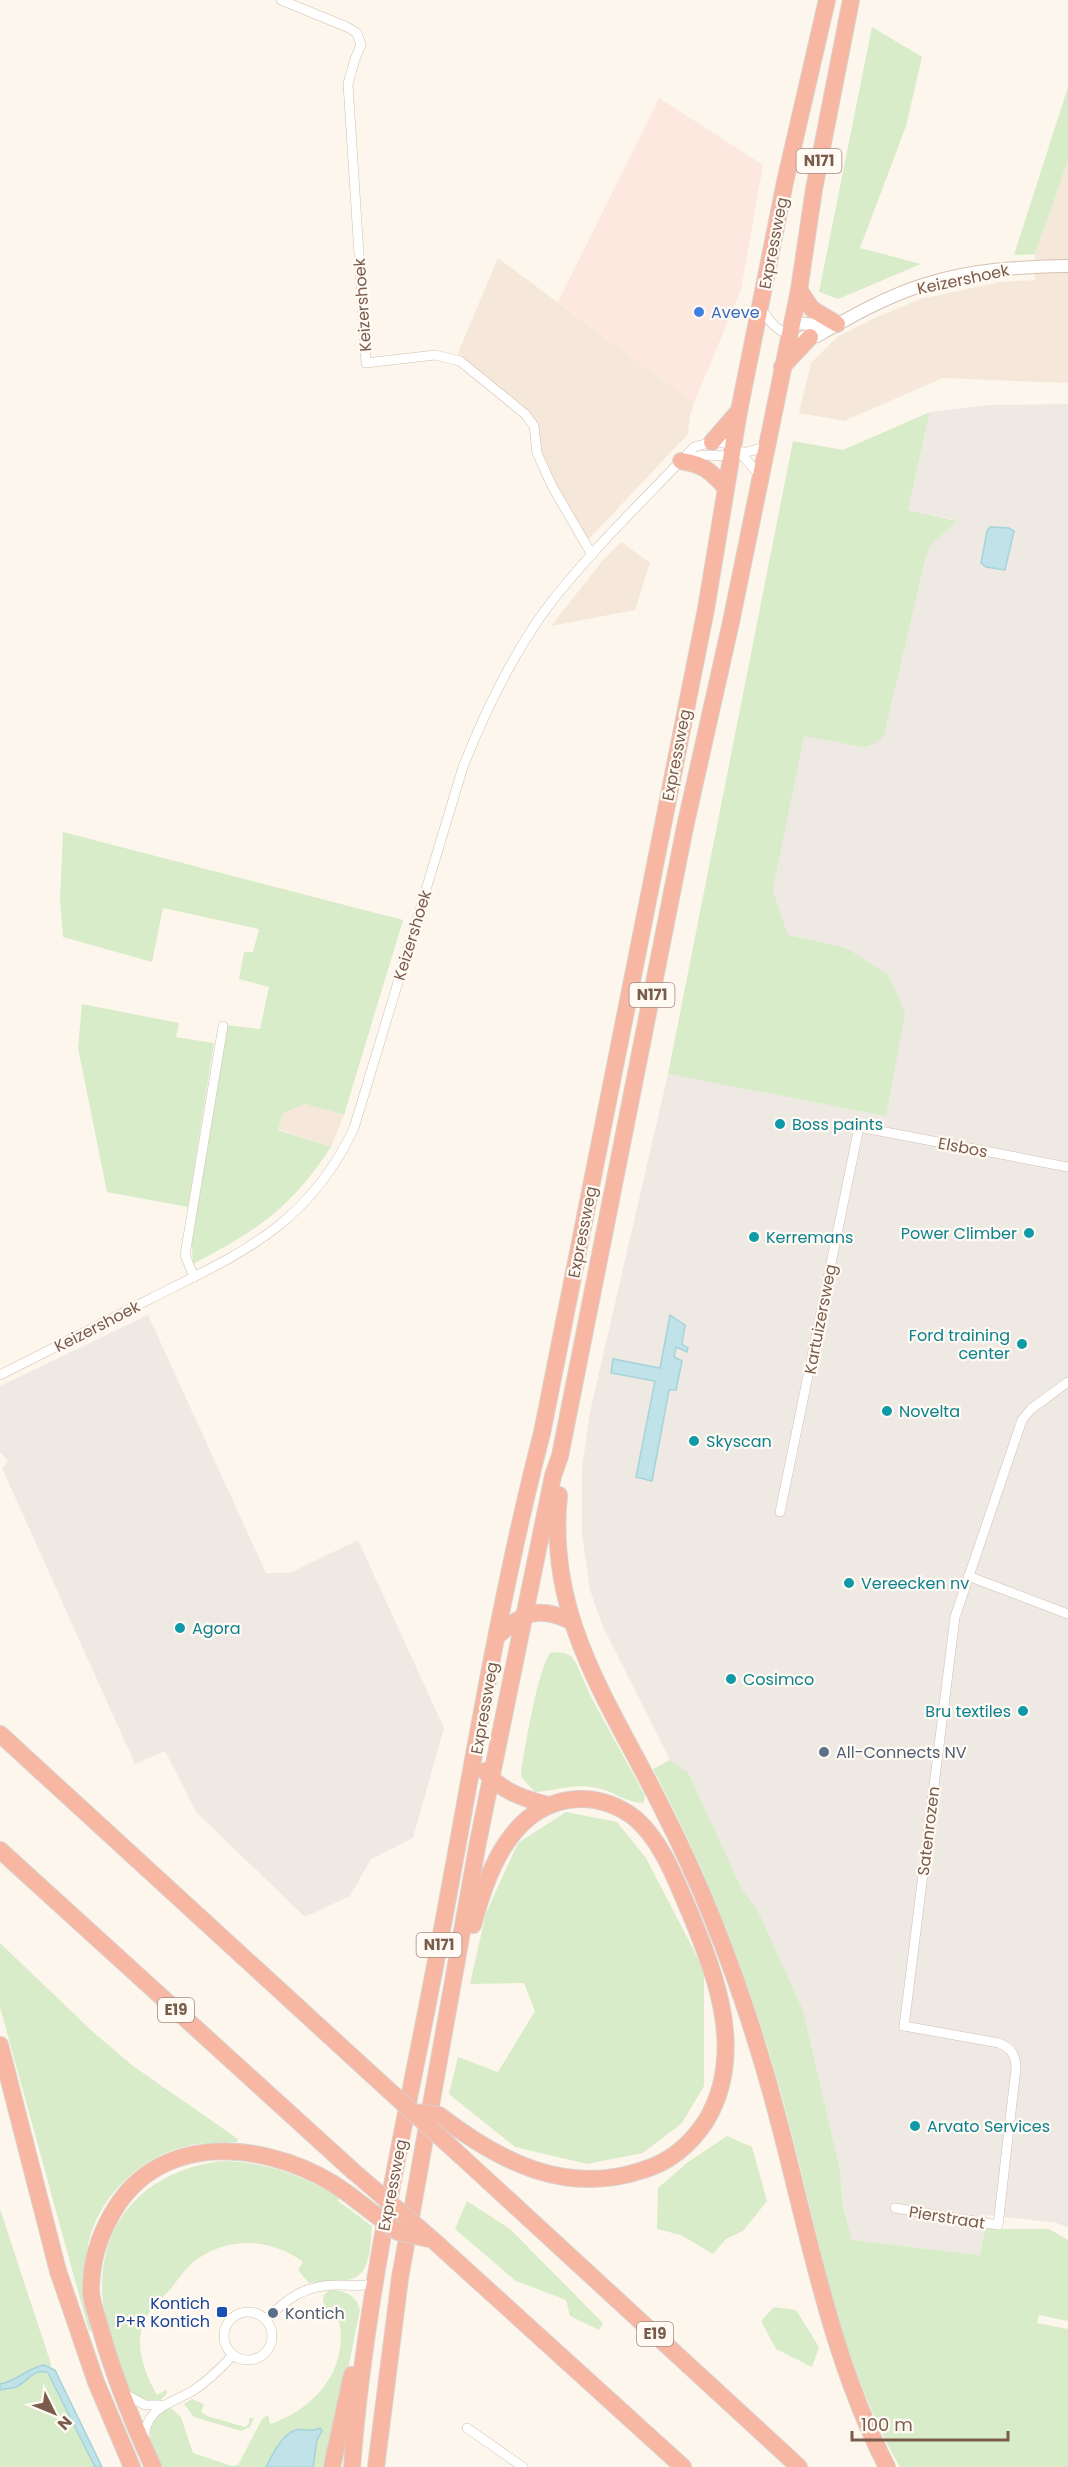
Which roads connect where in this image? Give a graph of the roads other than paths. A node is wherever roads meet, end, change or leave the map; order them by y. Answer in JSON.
{"nodes":[{"id":1,"x":281,"y":0,"type":"edge"},
{"id":2,"x":827,"y":0,"type":"edge"},
{"id":3,"x":851,"y":0,"type":"edge"},
{"id":4,"x":1068,"y":266,"type":"edge"},
{"id":5,"x":799,"y":290,"type":"junction"},
{"id":6,"x":765,"y":326,"type":"junction"},
{"id":7,"x":834,"y":326,"type":"junction"},
{"id":8,"x":790,"y":328,"type":"junction"},
{"id":9,"x":810,"y":337,"type":"junction"},
{"id":10,"x":782,"y":368,"type":"junction"},
{"id":11,"x":739,"y":411,"type":"junction"},
{"id":12,"x":712,"y":442,"type":"junction"},
{"id":13,"x":766,"y":447,"type":"junction"},
{"id":14,"x":736,"y":452,"type":"junction"},
{"id":15,"x":681,"y":461,"type":"junction"},
{"id":16,"x":760,"y":476,"type":"junction"},
{"id":17,"x":725,"y":487,"type":"junction"},
{"id":18,"x":592,"y":555,"type":"junction"},
{"id":19,"x":223,"y":1026,"type":"dead end"},
{"id":20,"x":858,"y":1127,"type":"joint"},
{"id":21,"x":1068,"y":1167,"type":"edge"},
{"id":22,"x":194,"y":1277,"type":"junction"},
{"id":23,"x":0,"y":1375,"type":"edge"},
{"id":24,"x":1068,"y":1382,"type":"edge"},
{"id":25,"x":560,"y":1456,"type":"junction"},
{"id":26,"x":780,"y":1512,"type":"dead end"},
{"id":27,"x":968,"y":1576,"type":"junction"},
{"id":28,"x":1068,"y":1614,"type":"edge"},
{"id":29,"x":525,"y":1617,"type":"junction"},
{"id":30,"x":571,"y":1621,"type":"junction"},
{"id":31,"x":497,"y":1636,"type":"junction"},
{"id":32,"x":0,"y":1734,"type":"edge"},
{"id":33,"x":474,"y":1759,"type":"junction"},
{"id":34,"x":491,"y":1780,"type":"junction"},
{"id":35,"x":548,"y":1805,"type":"junction"},
{"id":36,"x":0,"y":1850,"type":"edge"},
{"id":37,"x":452,"y":1988,"type":"junction"},
{"id":38,"x":0,"y":2044,"type":"edge"},
{"id":39,"x":412,"y":2112,"type":"junction"},
{"id":40,"x":896,"y":2208,"type":"dead end"},
{"id":41,"x":998,"y":2225,"type":"joint"},
{"id":42,"x":433,"y":2240,"type":"junction"},
{"id":43,"x":400,"y":2278,"type":"junction"},
{"id":44,"x":375,"y":2283,"type":"junction"},
{"id":45,"x":266,"y":2319,"type":"junction"},
{"id":46,"x":364,"y":2354,"type":"junction"},
{"id":47,"x":232,"y":2355,"type":"junction"},
{"id":48,"x":120,"y":2391,"type":"junction"},
{"id":49,"x":162,"y":2405,"type":"junction"},
{"id":50,"x":466,"y":2428,"type":"dead end"},
{"id":51,"x":143,"y":2446,"type":"junction"},
{"id":52,"x":132,"y":2467,"type":"edge"},
{"id":53,"x":153,"y":2467,"type":"edge"},
{"id":54,"x":332,"y":2467,"type":"edge"},
{"id":55,"x":352,"y":2467,"type":"edge"},
{"id":56,"x":376,"y":2467,"type":"edge"},
{"id":57,"x":523,"y":2467,"type":"edge"},
{"id":58,"x":682,"y":2467,"type":"edge"},
{"id":59,"x":799,"y":2467,"type":"edge"},
{"id":60,"x":887,"y":2467,"type":"edge"}],
"edges":[{"from":1,"to":18,"type":"street","name":"Keizershoek"},
{"from":2,"to":6,"type":"highway","name":"Expressweg","number":"N171"},
{"from":3,"to":5,"type":"highway","name":"Expressweg","number":"N171"},
{"from":4,"to":7,"type":"street","name":"Keizershoek"},
{"from":5,"to":7,"type":"highway"},
{"from":5,"to":8,"type":"highway","name":"Expressweg","number":"N171"},
{"from":6,"to":8,"type":"street"},
{"from":6,"to":11,"type":"highway","name":"Expressweg","number":"N171"},
{"from":7,"to":8,"type":"street"},
{"from":7,"to":9,"type":"street","name":"Keizershoek"},
{"from":8,"to":9,"type":"street"},
{"from":8,"to":10,"type":"highway","name":"Expressweg","number":"N171"},
{"from":9,"to":10,"type":"highway"},
{"from":10,"to":13,"type":"highway","name":"Expressweg","number":"N171"},
{"from":11,"to":12,"type":"highway"},
{"from":11,"to":14,"type":"highway","name":"Expressweg","number":"N171"},
{"from":12,"to":14,"type":"street"},
{"from":12,"to":15,"type":"street","name":"Keizershoek"},
{"from":13,"to":14,"type":"street"},
{"from":13,"to":16,"type":"highway","name":"Expressweg","number":"N171"},
{"from":14,"to":15,"type":"street"},
{"from":14,"to":16,"type":"street"},
{"from":14,"to":17,"type":"highway","name":"Expressweg","number":"N171"},
{"from":15,"to":17,"type":"highway"},
{"from":15,"to":18,"type":"street","name":"Keizershoek"},
{"from":16,"to":25,"type":"highway","name":"Expressweg","number":"N171"},
{"from":17,"to":31,"type":"highway","name":"Expressweg","number":"N171"},
{"from":18,"to":22,"type":"street","name":"Keizershoek"},
{"from":19,"to":22,"type":"street"},
{"from":20,"to":21,"type":"street","name":"Elsbos"},
{"from":20,"to":26,"type":"street","name":"Kartuizersweg"},
{"from":22,"to":23,"type":"street","name":"Keizershoek"},
{"from":24,"to":27,"type":"street","name":"Satenrozen"},
{"from":25,"to":29,"type":"highway","name":"Expressweg","number":"N171"},
{"from":25,"to":30,"type":"highway"},
{"from":27,"to":28,"type":"street"},
{"from":27,"to":41,"type":"street","name":"Satenrozen"},
{"from":29,"to":30,"type":"highway"},
{"from":29,"to":31,"type":"highway"},
{"from":29,"to":34,"type":"highway","name":"Expressweg","number":"N171"},
{"from":30,"to":60,"type":"highway"},
{"from":31,"to":33,"type":"highway","name":"Expressweg","number":"N171"},
{"from":32,"to":39,"type":"highway","number":"E19","bridge":true},
{"from":33,"to":34,"type":"highway"},
{"from":33,"to":44,"type":"highway","name":"Expressweg","number":"N171"},
{"from":34,"to":35,"type":"highway"},
{"from":34,"to":37,"type":"highway","name":"Expressweg","number":"N171"},
{"from":35,"to":37,"type":"highway"},
{"from":35,"to":39,"type":"highway","bridge":true},
{"from":36,"to":42,"type":"highway","number":"E19","bridge":true},
{"from":37,"to":43,"type":"highway","name":"Expressweg","number":"N171"},
{"from":38,"to":52,"type":"highway"},
{"from":39,"to":59,"type":"highway","number":"E19","bridge":true},
{"from":40,"to":41,"type":"street","name":"Pierstraat"},
{"from":42,"to":48,"type":"highway","bridge":true},
{"from":42,"to":58,"type":"highway","number":"E19"},
{"from":43,"to":44,"type":"highway"},
{"from":43,"to":56,"type":"highway","name":"Expressweg","number":"N171"},
{"from":44,"to":45,"type":"street"},
{"from":44,"to":46,"type":"highway","name":"Expressweg","number":"N171"},
{"from":45,"to":47,"type":"street"},
{"from":45,"to":47,"type":"street"},
{"from":46,"to":54,"type":"highway"},
{"from":46,"to":55,"type":"highway","name":"Expressweg","number":"N171"},
{"from":47,"to":49,"type":"street"},
{"from":48,"to":49,"type":"street"},
{"from":48,"to":51,"type":"highway"},
{"from":49,"to":51,"type":"street"},
{"from":50,"to":57,"type":"street"},
{"from":51,"to":53,"type":"highway"}]}
